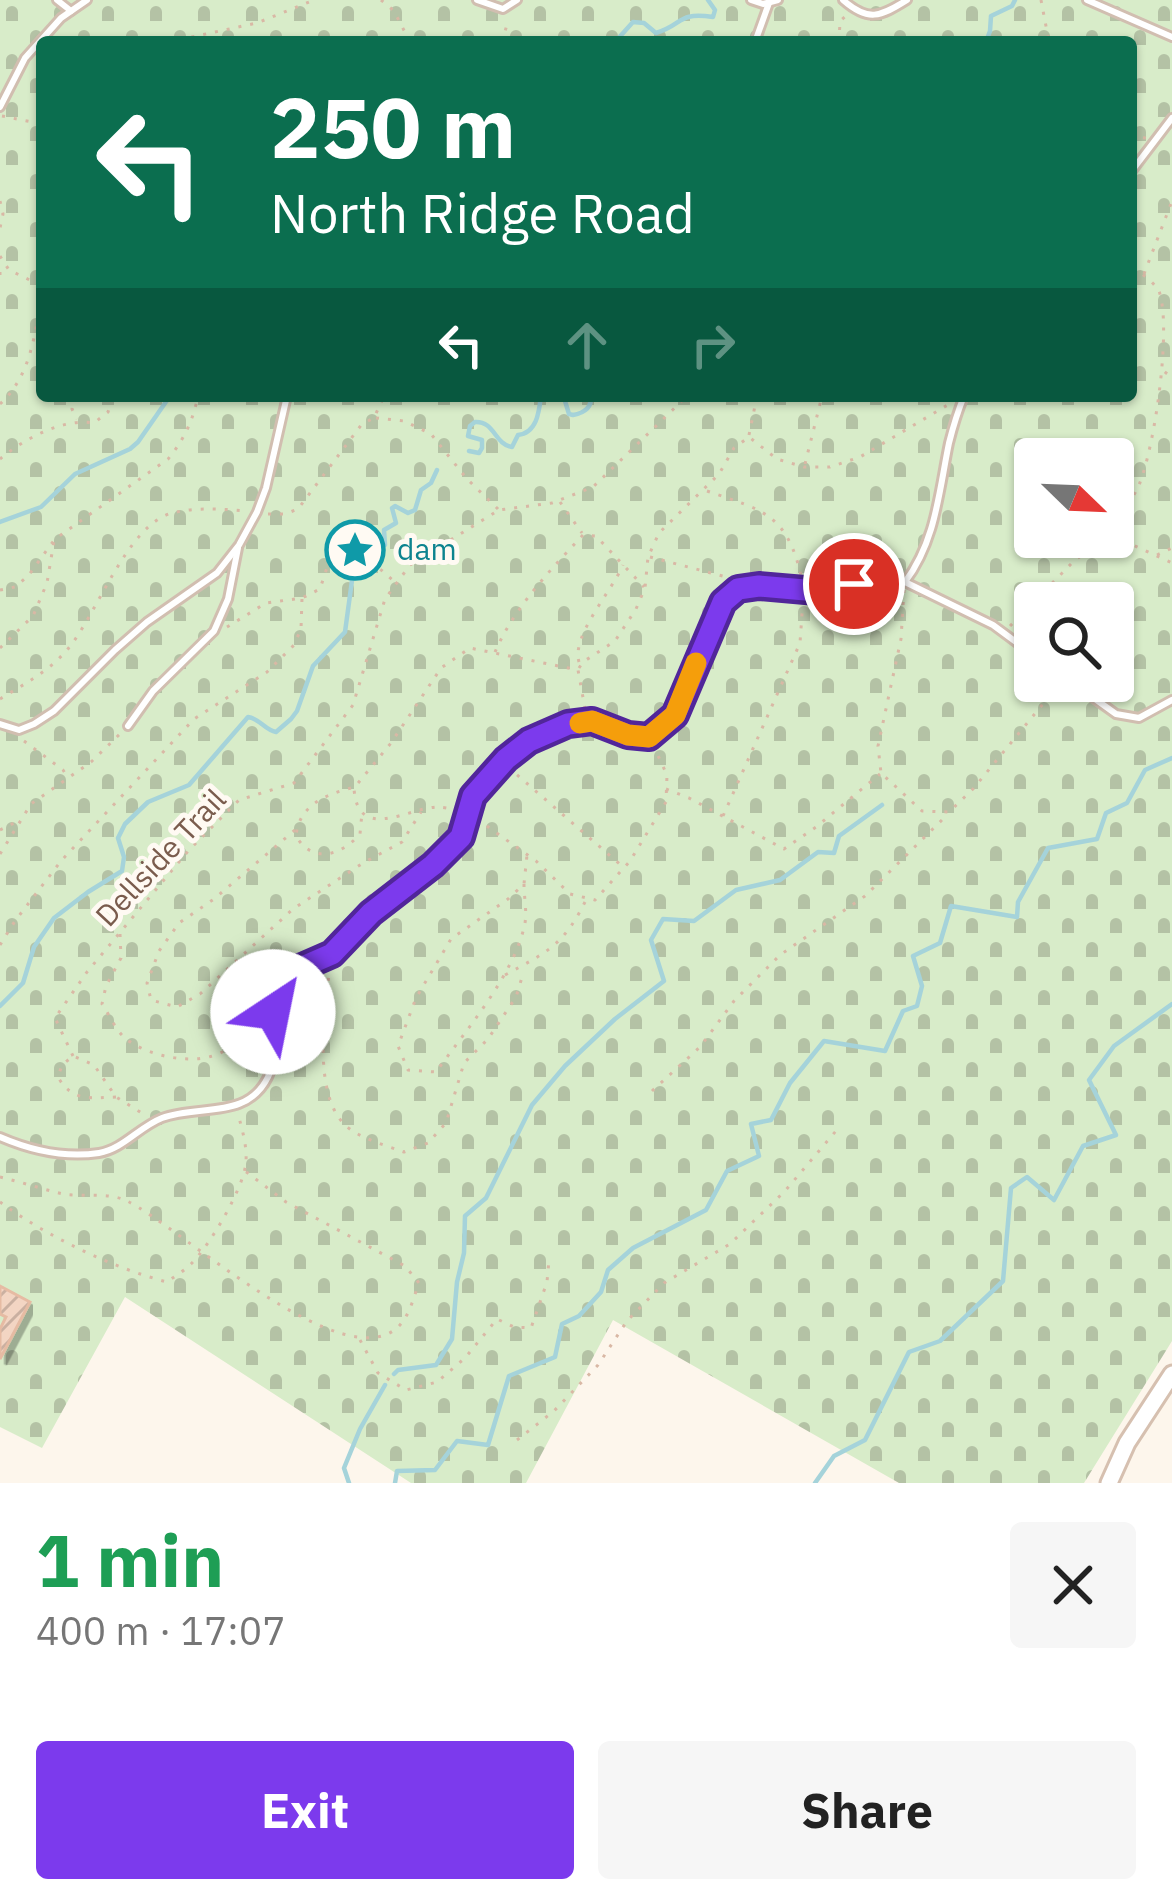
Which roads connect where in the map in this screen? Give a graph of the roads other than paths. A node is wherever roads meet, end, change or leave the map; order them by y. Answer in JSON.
{"nodes":[{"id":1,"x":57,"y":0,"type":"edge"},
{"id":2,"x":86,"y":0,"type":"edge"},
{"id":3,"x":477,"y":0,"type":"edge"},
{"id":4,"x":517,"y":0,"type":"edge"},
{"id":5,"x":752,"y":0,"type":"edge"},
{"id":6,"x":843,"y":0,"type":"edge"},
{"id":7,"x":907,"y":0,"type":"edge"},
{"id":8,"x":1087,"y":0,"type":"edge"},
{"id":9,"x":773,"y":2,"type":"edge"},
{"id":10,"x":71,"y":11,"type":"junction"},
{"id":11,"x":45,"y":36,"type":"edge"},
{"id":12,"x":758,"y":36,"type":"edge"},
{"id":13,"x":1172,"y":38,"type":"edge"},
{"id":14,"x":36,"y":47,"type":"edge"},
{"id":15,"x":0,"y":112,"type":"edge"},
{"id":16,"x":1172,"y":118,"type":"edge"},
{"id":17,"x":1137,"y":164,"type":"edge"},
{"id":18,"x":286,"y":402,"type":"edge"},
{"id":19,"x":961,"y":402,"type":"edge"},
{"id":20,"x":239,"y":545,"type":"junction"},
{"id":21,"x":905,"y":582,"type":"junction"},
{"id":22,"x":1014,"y":640,"type":"edge"},
{"id":23,"x":1172,"y":700,"type":"edge"},
{"id":24,"x":1098,"y":702,"type":"edge"},
{"id":25,"x":4,"y":726,"type":"edge"},
{"id":26,"x":128,"y":726,"type":"road end"},
{"id":27,"x":0,"y":1136,"type":"edge"},
{"id":28,"x":1172,"y":1374,"type":"edge"},
{"id":29,"x":1108,"y":1483,"type":"edge"}],
"edges":[{"from":1,"to":10,"type":"lane"},
{"from":2,"to":10,"type":"lane"},
{"from":3,"to":4,"type":"lane"},
{"from":5,"to":9,"type":"lane"},
{"from":6,"to":7,"type":"lane"},
{"from":8,"to":13,"type":"lane"},
{"from":9,"to":12,"type":"lane"},
{"from":10,"to":11,"type":"lane"},
{"from":14,"to":15,"type":"lane"},
{"from":16,"to":17,"type":"lane"},
{"from":18,"to":20,"type":"lane"},
{"from":19,"to":21,"type":"lane"},
{"from":20,"to":25,"type":"lane"},
{"from":20,"to":26,"type":"lane"},
{"from":21,"to":22,"type":"lane"},
{"from":21,"to":27,"type":"lane"},
{"from":23,"to":24,"type":"lane"},
{"from":28,"to":29,"type":"street"}]}
